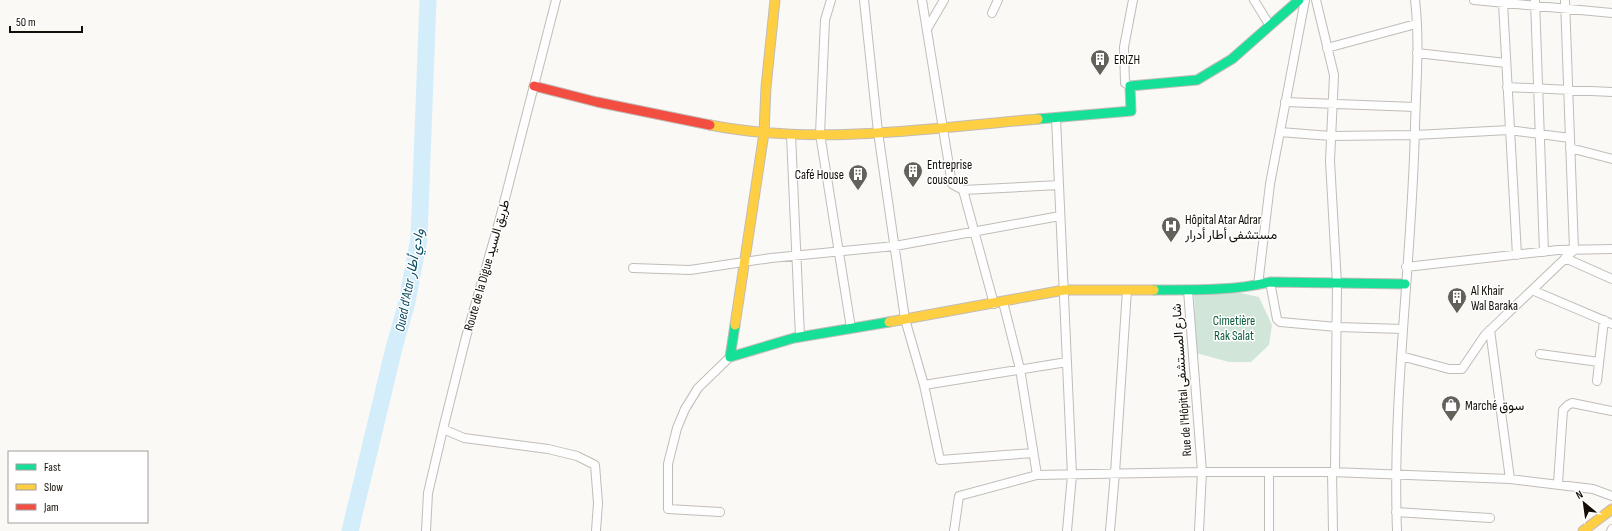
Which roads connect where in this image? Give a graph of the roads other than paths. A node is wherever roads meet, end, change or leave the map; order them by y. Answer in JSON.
{"nodes":[{"id":1,"x":556,"y":0,"type":"edge"},
{"id":2,"x":775,"y":0,"type":"edge"},
{"id":3,"x":831,"y":0,"type":"edge"},
{"id":4,"x":864,"y":0,"type":"edge"},
{"id":5,"x":922,"y":0,"type":"edge"},
{"id":6,"x":944,"y":0,"type":"edge"},
{"id":7,"x":998,"y":0,"type":"edge"},
{"id":8,"x":1133,"y":0,"type":"edge"},
{"id":9,"x":1254,"y":0,"type":"edge"},
{"id":10,"x":1298,"y":0,"type":"edge"},
{"id":11,"x":1305,"y":0,"type":"edge"},
{"id":12,"x":1316,"y":0,"type":"edge"},
{"id":13,"x":1414,"y":0,"type":"edge"},
{"id":14,"x":1474,"y":0,"type":"edge"},
{"id":15,"x":1565,"y":0,"type":"edge"},
{"id":16,"x":1503,"y":3,"type":"junction"},
{"id":17,"x":1535,"y":3,"type":"edge"},
{"id":18,"x":1565,"y":9,"type":"junction"},
{"id":19,"x":992,"y":13,"type":"dead end"},
{"id":20,"x":1612,"y":13,"type":"edge"},
{"id":21,"x":1416,"y":24,"type":"junction"},
{"id":22,"x":1270,"y":26,"type":"junction"},
{"id":23,"x":927,"y":30,"type":"junction"},
{"id":24,"x":1328,"y":48,"type":"junction"},
{"id":25,"x":1417,"y":53,"type":"junction"},
{"id":26,"x":1506,"y":63,"type":"junction"},
{"id":27,"x":534,"y":86,"type":"junction"},
{"id":28,"x":1130,"y":86,"type":"junction"},
{"id":29,"x":1507,"y":87,"type":"junction"},
{"id":30,"x":1538,"y":88,"type":"junction"},
{"id":31,"x":1568,"y":90,"type":"junction"},
{"id":32,"x":1612,"y":92,"type":"edge"},
{"id":33,"x":1286,"y":102,"type":"junction"},
{"id":34,"x":1332,"y":104,"type":"junction"},
{"id":35,"x":1415,"y":107,"type":"junction"},
{"id":36,"x":1056,"y":118,"type":"junction"},
{"id":37,"x":942,"y":126,"type":"junction"},
{"id":38,"x":1509,"y":130,"type":"junction"},
{"id":39,"x":878,"y":132,"type":"junction"},
{"id":40,"x":1280,"y":132,"type":"junction"},
{"id":41,"x":764,"y":133,"type":"junction"},
{"id":42,"x":820,"y":134,"type":"junction"},
{"id":43,"x":1540,"y":134,"type":"junction"},
{"id":44,"x":791,"y":135,"type":"junction"},
{"id":45,"x":1331,"y":136,"type":"junction"},
{"id":46,"x":1415,"y":136,"type":"junction"},
{"id":47,"x":1570,"y":138,"type":"junction"},
{"id":48,"x":1570,"y":148,"type":"junction"},
{"id":49,"x":1612,"y":159,"type":"edge"},
{"id":50,"x":1059,"y":185,"type":"junction"},
{"id":51,"x":964,"y":190,"type":"junction"},
{"id":52,"x":1060,"y":216,"type":"junction"},
{"id":53,"x":974,"y":231,"type":"junction"},
{"id":54,"x":894,"y":246,"type":"junction"},
{"id":55,"x":1612,"y":249,"type":"edge"},
{"id":56,"x":1574,"y":250,"type":"junction"},
{"id":57,"x":839,"y":251,"type":"junction"},
{"id":58,"x":1544,"y":252,"type":"junction"},
{"id":59,"x":796,"y":255,"type":"junction"},
{"id":60,"x":1517,"y":255,"type":"junction"},
{"id":61,"x":1565,"y":258,"type":"junction"},
{"id":62,"x":744,"y":263,"type":"junction"},
{"id":63,"x":1406,"y":267,"type":"junction"},
{"id":64,"x":633,"y":268,"type":"dead end"},
{"id":65,"x":1612,"y":279,"type":"edge"},
{"id":66,"x":1270,"y":282,"type":"junction"},
{"id":67,"x":1337,"y":284,"type":"junction"},
{"id":68,"x":1405,"y":284,"type":"junction"},
{"id":69,"x":1258,"y":285,"type":"junction"},
{"id":70,"x":1064,"y":290,"type":"junction"},
{"id":71,"x":1127,"y":290,"type":"junction"},
{"id":72,"x":1188,"y":290,"type":"junction"},
{"id":73,"x":1532,"y":290,"type":"junction"},
{"id":74,"x":1003,"y":302,"type":"junction"},
{"id":75,"x":994,"y":304,"type":"junction"},
{"id":76,"x":905,"y":319,"type":"junction"},
{"id":77,"x":1604,"y":320,"type":"junction"},
{"id":78,"x":1612,"y":324,"type":"edge"},
{"id":79,"x":1337,"y":326,"type":"junction"},
{"id":80,"x":851,"y":328,"type":"junction"},
{"id":81,"x":1403,"y":329,"type":"junction"},
{"id":82,"x":1490,"y":330,"type":"junction"},
{"id":83,"x":800,"y":337,"type":"junction"},
{"id":84,"x":1540,"y":354,"type":"dead end"},
{"id":85,"x":1401,"y":356,"type":"junction"},
{"id":86,"x":730,"y":357,"type":"junction"},
{"id":87,"x":1067,"y":362,"type":"junction"},
{"id":88,"x":1599,"y":362,"type":"junction"},
{"id":89,"x":1020,"y":369,"type":"junction"},
{"id":90,"x":1597,"y":381,"type":"dead end"},
{"id":91,"x":924,"y":385,"type":"junction"},
{"id":92,"x":1612,"y":411,"type":"edge"},
{"id":93,"x":443,"y":428,"type":"junction"},
{"id":94,"x":1033,"y":453,"type":"junction"},
{"id":95,"x":1202,"y":472,"type":"junction"},
{"id":96,"x":1269,"y":472,"type":"junction"},
{"id":97,"x":1334,"y":472,"type":"junction"},
{"id":98,"x":1115,"y":473,"type":"junction"},
{"id":99,"x":1037,"y":475,"type":"junction"},
{"id":100,"x":1072,"y":475,"type":"junction"},
{"id":101,"x":1395,"y":475,"type":"junction"},
{"id":102,"x":1510,"y":479,"type":"junction"},
{"id":103,"x":1558,"y":483,"type":"junction"},
{"id":104,"x":1612,"y":496,"type":"edge"},
{"id":105,"x":1612,"y":509,"type":"edge"},
{"id":106,"x":720,"y":512,"type":"dead end"},
{"id":107,"x":1396,"y":512,"type":"junction"},
{"id":108,"x":1490,"y":518,"type":"dead end"},
{"id":109,"x":426,"y":531,"type":"edge"},
{"id":110,"x":596,"y":531,"type":"edge"},
{"id":111,"x":954,"y":531,"type":"edge"},
{"id":112,"x":1067,"y":531,"type":"edge"},
{"id":113,"x":1110,"y":531,"type":"edge"},
{"id":114,"x":1199,"y":531,"type":"edge"},
{"id":115,"x":1269,"y":531,"type":"edge"},
{"id":116,"x":1332,"y":531,"type":"edge"},
{"id":117,"x":1397,"y":531,"type":"edge"},
{"id":118,"x":1583,"y":531,"type":"edge"}],
"edges":[{"from":1,"to":27,"type":"street","name":"Route de la Digue طريق السيد"},
{"from":2,"to":41,"type":"main road"},
{"from":3,"to":42,"type":"street"},
{"from":4,"to":39,"type":"street"},
{"from":5,"to":23,"type":"street"},
{"from":6,"to":23,"type":"street"},
{"from":7,"to":19,"type":"street"},
{"from":8,"to":28,"type":"street"},
{"from":9,"to":22,"type":"street"},
{"from":10,"to":22,"type":"main road"},
{"from":11,"to":33,"type":"street"},
{"from":12,"to":24,"type":"street"},
{"from":13,"to":21,"type":"street"},
{"from":14,"to":16,"type":"street"},
{"from":15,"to":18,"type":"street"},
{"from":16,"to":17,"type":"street"},
{"from":16,"to":26,"type":"street"},
{"from":17,"to":18,"type":"street"},
{"from":17,"to":30,"type":"street"},
{"from":18,"to":20,"type":"street"},
{"from":18,"to":31,"type":"street"},
{"from":21,"to":24,"type":"street"},
{"from":21,"to":25,"type":"street"},
{"from":22,"to":28,"type":"main road"},
{"from":23,"to":37,"type":"street"},
{"from":24,"to":34,"type":"street"},
{"from":25,"to":26,"type":"street"},
{"from":25,"to":35,"type":"street"},
{"from":26,"to":29,"type":"street"},
{"from":27,"to":41,"type":"main road"},
{"from":27,"to":93,"type":"street","name":"Route de la Digue طريق السيد"},
{"from":28,"to":36,"type":"main road"},
{"from":29,"to":30,"type":"street"},
{"from":29,"to":38,"type":"street"},
{"from":30,"to":31,"type":"street"},
{"from":30,"to":43,"type":"street"},
{"from":31,"to":32,"type":"street"},
{"from":31,"to":47,"type":"street"},
{"from":33,"to":34,"type":"street"},
{"from":33,"to":40,"type":"street"},
{"from":34,"to":35,"type":"street"},
{"from":34,"to":45,"type":"street"},
{"from":35,"to":46,"type":"street"},
{"from":36,"to":37,"type":"main road"},
{"from":36,"to":50,"type":"street"},
{"from":37,"to":39,"type":"main road"},
{"from":37,"to":51,"type":"street"},
{"from":38,"to":43,"type":"street"},
{"from":38,"to":46,"type":"street"},
{"from":38,"to":60,"type":"street"},
{"from":39,"to":42,"type":"main road"},
{"from":39,"to":54,"type":"street"},
{"from":40,"to":45,"type":"street"},
{"from":40,"to":69,"type":"street"},
{"from":41,"to":44,"type":"main road"},
{"from":41,"to":62,"type":"main road"},
{"from":42,"to":44,"type":"main road"},
{"from":42,"to":57,"type":"street"},
{"from":43,"to":47,"type":"street"},
{"from":43,"to":58,"type":"street"},
{"from":44,"to":59,"type":"street"},
{"from":45,"to":46,"type":"street"},
{"from":45,"to":67,"type":"street"},
{"from":46,"to":63,"type":"street"},
{"from":47,"to":48,"type":"street"},
{"from":48,"to":49,"type":"street"},
{"from":48,"to":56,"type":"street"},
{"from":50,"to":51,"type":"street"},
{"from":50,"to":52,"type":"street"},
{"from":51,"to":53,"type":"street"},
{"from":52,"to":53,"type":"street"},
{"from":52,"to":70,"type":"street"},
{"from":53,"to":54,"type":"street"},
{"from":53,"to":75,"type":"street"},
{"from":54,"to":57,"type":"street"},
{"from":54,"to":76,"type":"street"},
{"from":55,"to":56,"type":"street"},
{"from":56,"to":58,"type":"street"},
{"from":56,"to":61,"type":"street"},
{"from":57,"to":59,"type":"street"},
{"from":57,"to":80,"type":"street"},
{"from":58,"to":60,"type":"street"},
{"from":59,"to":62,"type":"street"},
{"from":59,"to":83,"type":"street"},
{"from":60,"to":63,"type":"street"},
{"from":61,"to":65,"type":"street"},
{"from":61,"to":73,"type":"street"},
{"from":62,"to":64,"type":"street"},
{"from":62,"to":86,"type":"main road"},
{"from":63,"to":68,"type":"street"},
{"from":66,"to":67,"type":"main road"},
{"from":66,"to":69,"type":"main road"},
{"from":66,"to":79,"type":"street"},
{"from":67,"to":68,"type":"main road"},
{"from":67,"to":79,"type":"street"},
{"from":68,"to":81,"type":"street"},
{"from":69,"to":72,"type":"main road"},
{"from":70,"to":71,"type":"main road","name":"Rue de l'Hôpital شارع المستشفى"},
{"from":70,"to":74,"type":"main road","name":"Rue de l'Hôpital شارع المستشفى"},
{"from":70,"to":87,"type":"street"},
{"from":71,"to":72,"type":"main road","name":"Rue de l'Hôpital شارع المستشفى"},
{"from":71,"to":98,"type":"street"},
{"from":72,"to":95,"type":"street","name":"Rue de l'Hôpital شارع المستشفى"},
{"from":73,"to":77,"type":"street"},
{"from":73,"to":82,"type":"street"},
{"from":74,"to":75,"type":"main road","name":"Rue de l'Hôpital شارع المستشفى"},
{"from":74,"to":89,"type":"street"},
{"from":75,"to":76,"type":"main road","name":"Rue de l'Hôpital شارع المستشفى"},
{"from":76,"to":80,"type":"main road","name":"Rue de l'Hôpital شارع المستشفى"},
{"from":76,"to":91,"type":"street"},
{"from":77,"to":78,"type":"street"},
{"from":77,"to":88,"type":"street"},
{"from":79,"to":81,"type":"street"},
{"from":79,"to":97,"type":"street"},
{"from":80,"to":83,"type":"main road","name":"Rue de l'Hôpital شارع المستشفى"},
{"from":81,"to":85,"type":"street"},
{"from":82,"to":85,"type":"street"},
{"from":82,"to":102,"type":"street"},
{"from":83,"to":86,"type":"main road","name":"Rue de l'Hôpital شارع المستشفى"},
{"from":84,"to":88,"type":"street"},
{"from":85,"to":101,"type":"street"},
{"from":86,"to":106,"type":"street"},
{"from":87,"to":89,"type":"street"},
{"from":87,"to":100,"type":"street"},
{"from":88,"to":90,"type":"street"},
{"from":89,"to":91,"type":"street"},
{"from":89,"to":94,"type":"street"},
{"from":91,"to":94,"type":"street"},
{"from":92,"to":103,"type":"street"},
{"from":93,"to":109,"type":"street","name":"Route de la Digue طريق السيد"},
{"from":93,"to":110,"type":"street"},
{"from":94,"to":99,"type":"street"},
{"from":95,"to":96,"type":"street"},
{"from":95,"to":98,"type":"street"},
{"from":95,"to":114,"type":"street","name":"Rue de l'Hôpital شارع المستشفى"},
{"from":96,"to":97,"type":"street"},
{"from":96,"to":115,"type":"street"},
{"from":97,"to":101,"type":"street"},
{"from":97,"to":116,"type":"street"},
{"from":98,"to":100,"type":"street"},
{"from":98,"to":113,"type":"street"},
{"from":99,"to":100,"type":"street"},
{"from":99,"to":111,"type":"street"},
{"from":100,"to":112,"type":"street"},
{"from":101,"to":102,"type":"street"},
{"from":101,"to":107,"type":"street"},
{"from":102,"to":103,"type":"street"},
{"from":103,"to":104,"type":"street"},
{"from":105,"to":118,"type":"main road"},
{"from":107,"to":108,"type":"street"},
{"from":107,"to":117,"type":"street"}]}
